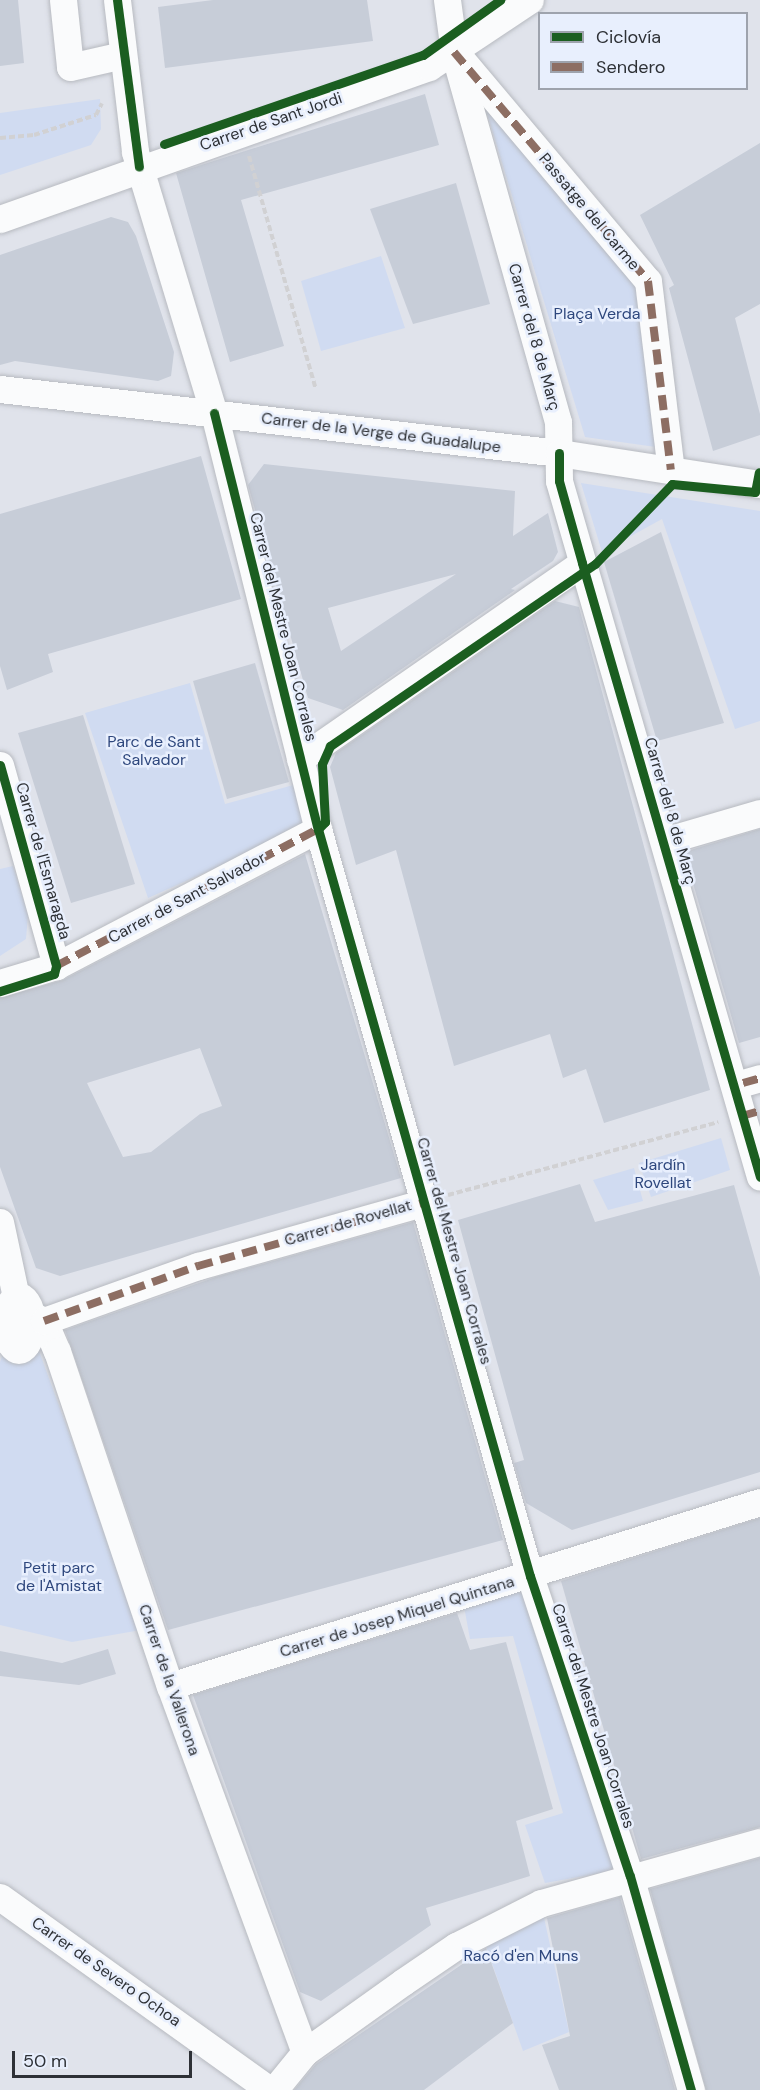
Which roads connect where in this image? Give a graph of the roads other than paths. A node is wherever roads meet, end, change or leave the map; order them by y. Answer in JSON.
{"nodes":[{"id":1,"x":63,"y":0,"type":"edge"},
{"id":2,"x":117,"y":0,"type":"edge"},
{"id":3,"x":447,"y":0,"type":"edge"},
{"id":4,"x":530,"y":0,"type":"edge"},
{"id":5,"x":454,"y":52,"type":"junction"},
{"id":6,"x":123,"y":55,"type":"junction"},
{"id":7,"x":139,"y":167,"type":"junction"},
{"id":8,"x":0,"y":219,"type":"edge"},
{"id":9,"x":0,"y":389,"type":"edge"},
{"id":10,"x":214,"y":413,"type":"junction"},
{"id":11,"x":559,"y":453,"type":"junction"},
{"id":12,"x":671,"y":470,"type":"junction"},
{"id":13,"x":760,"y":484,"type":"edge"},
{"id":14,"x":582,"y":563,"type":"junction"},
{"id":15,"x":300,"y":759,"type":"junction"},
{"id":16,"x":0,"y":765,"type":"edge"},
{"id":17,"x":760,"y":813,"type":"edge"},
{"id":18,"x":318,"y":829,"type":"junction"},
{"id":19,"x":664,"y":841,"type":"junction"},
{"id":20,"x":57,"y":966,"type":"junction"},
{"id":21,"x":0,"y":983,"type":"edge"},
{"id":22,"x":751,"y":1113,"type":"edge"},
{"id":23,"x":760,"y":1177,"type":"edge"},
{"id":24,"x":425,"y":1202,"type":"junction"},
{"id":25,"x":0,"y":1222,"type":"edge"},
{"id":26,"x":20,"y":1316,"type":"edge"},
{"id":27,"x":760,"y":1502,"type":"edge"},
{"id":28,"x":530,"y":1576,"type":"junction"},
{"id":29,"x":170,"y":1686,"type":"junction"},
{"id":30,"x":760,"y":1842,"type":"edge"},
{"id":31,"x":630,"y":1876,"type":"junction"},
{"id":32,"x":0,"y":1897,"type":"edge"},
{"id":33,"x":305,"y":2052,"type":"junction"},
{"id":34,"x":272,"y":2090,"type":"edge"},
{"id":35,"x":691,"y":2090,"type":"edge"}],
"edges":[{"from":1,"to":6,"type":"street"},
{"from":2,"to":6,"type":"street","name":"Carrer del Mestre Joan Corrales"},
{"from":3,"to":5,"type":"street","name":"Carrer del 8 de Març"},
{"from":4,"to":5,"type":"street","name":"Carrer de Sant Jordi"},
{"from":5,"to":7,"type":"street","name":"Carrer de Sant Jordi"},
{"from":5,"to":11,"type":"street","name":"Carrer del 8 de Març"},
{"from":5,"to":12,"type":"street","name":"Passatge del Carme"},
{"from":6,"to":7,"type":"street","name":"Carrer del Mestre Joan Corrales"},
{"from":7,"to":8,"type":"street","name":"Carrer de Sant Jordi"},
{"from":7,"to":10,"type":"street","name":"Carrer del Mestre Joan Corrales"},
{"from":9,"to":10,"type":"street","name":"Carrer de la Verge de Guadalupe"},
{"from":10,"to":11,"type":"street","name":"Carrer de la Verge de Guadalupe"},
{"from":10,"to":15,"type":"street","name":"Carrer del Mestre Joan Corrales"},
{"from":11,"to":12,"type":"street","name":"Carrer de la Verge de Guadalupe"},
{"from":11,"to":14,"type":"street","name":"Carrer del 8 de Març"},
{"from":12,"to":13,"type":"street","name":"Carrer de la Verge de Guadalupe"},
{"from":14,"to":15,"type":"street"},
{"from":14,"to":19,"type":"street","name":"Carrer del 8 de Març"},
{"from":15,"to":18,"type":"street","name":"Carrer del Mestre Joan Corrales"},
{"from":16,"to":20,"type":"street","name":"Carrer de l'Esmaragda"},
{"from":17,"to":19,"type":"street"},
{"from":18,"to":20,"type":"street","name":"Carrer de Sant Salvador"},
{"from":18,"to":24,"type":"street","name":"Carrer del Mestre Joan Corrales"},
{"from":19,"to":22,"type":"street","name":"Carrer del 8 de Març"},
{"from":20,"to":21,"type":"street","name":"Carrer de Sant Salvador"},
{"from":22,"to":23,"type":"street","name":"Carrer del 8 de Març"},
{"from":24,"to":26,"type":"street","name":"Carrer de Rovellat"},
{"from":24,"to":28,"type":"street","name":"Carrer del Mestre Joan Corrales"},
{"from":25,"to":26,"type":"street","name":"Carrer de la Vallerona"},
{"from":26,"to":29,"type":"street","name":"Carrer de la Vallerona"},
{"from":27,"to":28,"type":"street","name":"Carrer de Josep Miquel Quintana"},
{"from":28,"to":29,"type":"street","name":"Carrer de Josep Miquel Quintana"},
{"from":28,"to":31,"type":"street","name":"Carrer del Mestre Joan Corrales"},
{"from":29,"to":33,"type":"street","name":"Carrer de la Vallerona"},
{"from":30,"to":31,"type":"street"},
{"from":31,"to":33,"type":"street"},
{"from":31,"to":35,"type":"street","name":"Carrer del Mestre Joan Corrales"},
{"from":32,"to":34,"type":"street","name":"Carrer de Severo Ochoa"},
{"from":33,"to":34,"type":"street"}]}
